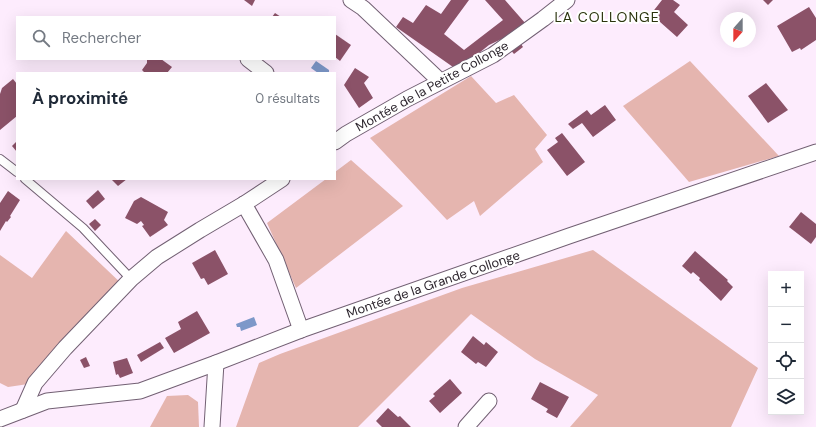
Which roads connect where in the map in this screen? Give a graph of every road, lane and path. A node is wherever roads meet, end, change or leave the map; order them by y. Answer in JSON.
{"nodes":[{"id":1,"x":351,"y":0,"type":"edge"},
{"id":2,"x":568,"y":0,"type":"edge"},
{"id":3,"x":249,"y":60,"type":"edge"},
{"id":4,"x":265,"y":72,"type":"edge"},
{"id":5,"x":440,"y":81,"type":"junction"},
{"id":6,"x":339,"y":134,"type":"edge"},
{"id":7,"x":816,"y":152,"type":"edge"},
{"id":8,"x":0,"y":159,"type":"edge"},
{"id":9,"x":16,"y":171,"type":"edge"},
{"id":10,"x":26,"y":180,"type":"edge"},
{"id":11,"x":280,"y":180,"type":"edge"},
{"id":12,"x":244,"y":204,"type":"junction"},
{"id":13,"x":131,"y":280,"type":"junction"},
{"id":14,"x":302,"y":330,"type":"junction"},
{"id":15,"x":216,"y":363,"type":"junction"},
{"id":16,"x":489,"y":401,"type":"dead end"},
{"id":17,"x":23,"y":410,"type":"junction"},
{"id":18,"x":0,"y":419,"type":"edge"},
{"id":19,"x":212,"y":427,"type":"edge"},
{"id":20,"x":466,"y":427,"type":"edge"}],
"edges":[{"from":1,"to":5,"type":"street"},
{"from":2,"to":5,"type":"street","name":"Montée de la Petite Collonge"},
{"from":3,"to":4,"type":"street"},
{"from":5,"to":6,"type":"street","name":"Montée de la Petite Collonge"},
{"from":7,"to":14,"type":"street","name":"Montée de la Grande Collonge"},
{"from":8,"to":9,"type":"lane"},
{"from":10,"to":13,"type":"lane"},
{"from":11,"to":12,"type":"street"},
{"from":12,"to":13,"type":"street"},
{"from":12,"to":14,"type":"street"},
{"from":13,"to":17,"type":"street"},
{"from":14,"to":15,"type":"street","name":"Montée de la Grande Collonge"},
{"from":15,"to":17,"type":"street","name":"Montée de la Grande Collonge"},
{"from":15,"to":19,"type":"street"},
{"from":16,"to":20,"type":"street"},
{"from":17,"to":18,"type":"street","name":"Montée de la Grande Collonge"}]}
